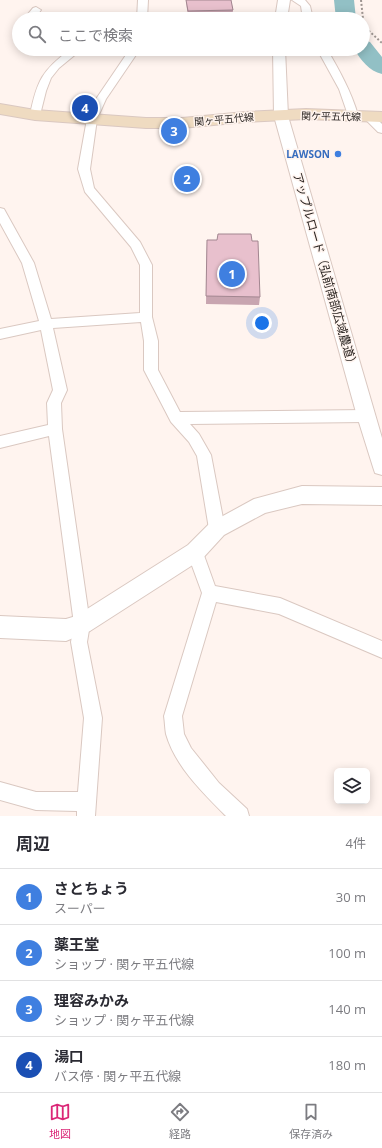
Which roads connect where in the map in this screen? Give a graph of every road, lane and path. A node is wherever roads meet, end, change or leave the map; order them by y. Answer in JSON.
{"nodes":[{"id":1,"x":143,"y":0,"type":"edge"},
{"id":2,"x":284,"y":0,"type":"edge"},
{"id":3,"x":297,"y":0,"type":"edge"},
{"id":4,"x":361,"y":0,"type":"edge"},
{"id":5,"x":142,"y":12,"type":"edge"},
{"id":6,"x":282,"y":12,"type":"edge"},
{"id":7,"x":306,"y":12,"type":"edge"},
{"id":8,"x":362,"y":12,"type":"edge"},
{"id":9,"x":370,"y":32,"type":"edge"},
{"id":10,"x":382,"y":43,"type":"edge"},
{"id":11,"x":68,"y":56,"type":"edge"},
{"id":12,"x":130,"y":56,"type":"edge"},
{"id":13,"x":279,"y":56,"type":"edge"},
{"id":14,"x":326,"y":56,"type":"edge"},
{"id":15,"x":0,"y":109,"type":"edge"},
{"id":16,"x":36,"y":115,"type":"junction"},
{"id":17,"x":281,"y":116,"type":"junction"},
{"id":18,"x":353,"y":116,"type":"junction"},
{"id":19,"x":375,"y":117,"type":"edge"},
{"id":20,"x":92,"y":119,"type":"junction"},
{"id":21,"x":382,"y":130,"type":"edge"},
{"id":22,"x":0,"y":212,"type":"edge"},
{"id":23,"x":146,"y":317,"type":"junction"},
{"id":24,"x":46,"y":324,"type":"junction"},
{"id":25,"x":0,"y":334,"type":"edge"},
{"id":26,"x":366,"y":416,"type":"junction"},
{"id":27,"x":176,"y":418,"type":"junction"},
{"id":28,"x":55,"y":429,"type":"junction"},
{"id":29,"x":0,"y":442,"type":"edge"},
{"id":30,"x":382,"y":466,"type":"edge"},
{"id":31,"x":382,"y":496,"type":"edge"},
{"id":32,"x":217,"y":529,"type":"junction"},
{"id":33,"x":195,"y":552,"type":"junction"},
{"id":34,"x":210,"y":593,"type":"junction"},
{"id":35,"x":82,"y":624,"type":"junction"},
{"id":36,"x":0,"y":627,"type":"edge"},
{"id":37,"x":382,"y":650,"type":"edge"},
{"id":38,"x":0,"y":791,"type":"edge"},
{"id":39,"x":87,"y":809,"type":"edge"},
{"id":40,"x":240,"y":816,"type":"edge"}],
"edges":[{"from":1,"to":5,"type":"street"},
{"from":2,"to":6,"type":"street"},
{"from":3,"to":7,"type":"street"},
{"from":4,"to":8,"type":"path"},
{"from":9,"to":10,"type":"path"},
{"from":11,"to":16,"type":"street"},
{"from":12,"to":20,"type":"street"},
{"from":13,"to":17,"type":"street","name":"アップルロード（弘前南部広域農道）"},
{"from":14,"to":18,"type":"street"},
{"from":15,"to":16,"type":"main road","name":"関ヶ平五代線"},
{"from":16,"to":20,"type":"main road","name":"関ヶ平五代線"},
{"from":17,"to":18,"type":"main road","name":"関ケ平五代線"},
{"from":17,"to":20,"type":"main road","name":"関ヶ平五代線"},
{"from":17,"to":26,"type":"street","name":"アップルロード（弘前南部広域農道）"},
{"from":18,"to":19,"type":"main road","name":"関ケ平五代線"},
{"from":19,"to":21,"type":"street"},
{"from":20,"to":23,"type":"street"},
{"from":22,"to":24,"type":"street"},
{"from":23,"to":24,"type":"street"},
{"from":23,"to":27,"type":"street"},
{"from":24,"to":25,"type":"street"},
{"from":24,"to":28,"type":"street"},
{"from":26,"to":27,"type":"street"},
{"from":26,"to":30,"type":"street","name":"アップルロード（弘前南部広域農道）"},
{"from":27,"to":32,"type":"street"},
{"from":28,"to":29,"type":"street"},
{"from":28,"to":35,"type":"street"},
{"from":31,"to":32,"type":"street"},
{"from":32,"to":33,"type":"street"},
{"from":33,"to":34,"type":"street"},
{"from":33,"to":35,"type":"street"},
{"from":34,"to":37,"type":"street"},
{"from":34,"to":40,"type":"street"},
{"from":35,"to":36,"type":"street"},
{"from":35,"to":39,"type":"street"},
{"from":38,"to":39,"type":"street"}]}
